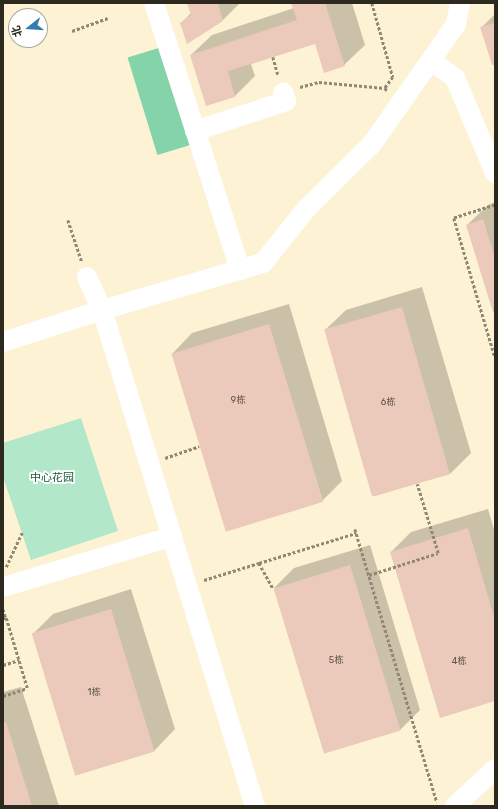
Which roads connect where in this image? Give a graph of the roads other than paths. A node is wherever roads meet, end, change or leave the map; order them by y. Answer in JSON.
{"nodes":[{"id":1,"x":154,"y":3,"type":"edge"},
{"id":2,"x":460,"y":3,"type":"edge"},
{"id":3,"x":431,"y":62,"type":"junction"},
{"id":4,"x":284,"y":92,"type":"road end"},
{"id":5,"x":195,"y":131,"type":"junction"},
{"id":6,"x":495,"y":173,"type":"edge"},
{"id":7,"x":240,"y":270,"type":"junction"},
{"id":8,"x":86,"y":277,"type":"road end"},
{"id":9,"x":102,"y":310,"type":"junction"},
{"id":10,"x":3,"y":342,"type":"edge"},
{"id":11,"x":171,"y":537,"type":"junction"},
{"id":12,"x":3,"y":587,"type":"edge"},
{"id":13,"x":495,"y":769,"type":"edge"},
{"id":14,"x":255,"y":806,"type":"edge"},
{"id":15,"x":455,"y":806,"type":"edge"}],
"edges":[{"from":1,"to":5,"type":"street"},
{"from":2,"to":3,"type":"street"},
{"from":3,"to":6,"type":"street"},
{"from":3,"to":7,"type":"street"},
{"from":4,"to":5,"type":"street"},
{"from":5,"to":7,"type":"street"},
{"from":7,"to":9,"type":"street"},
{"from":8,"to":9,"type":"street"},
{"from":9,"to":10,"type":"street"},
{"from":9,"to":11,"type":"street"},
{"from":11,"to":12,"type":"street"},
{"from":11,"to":14,"type":"street"},
{"from":13,"to":15,"type":"street"}]}
